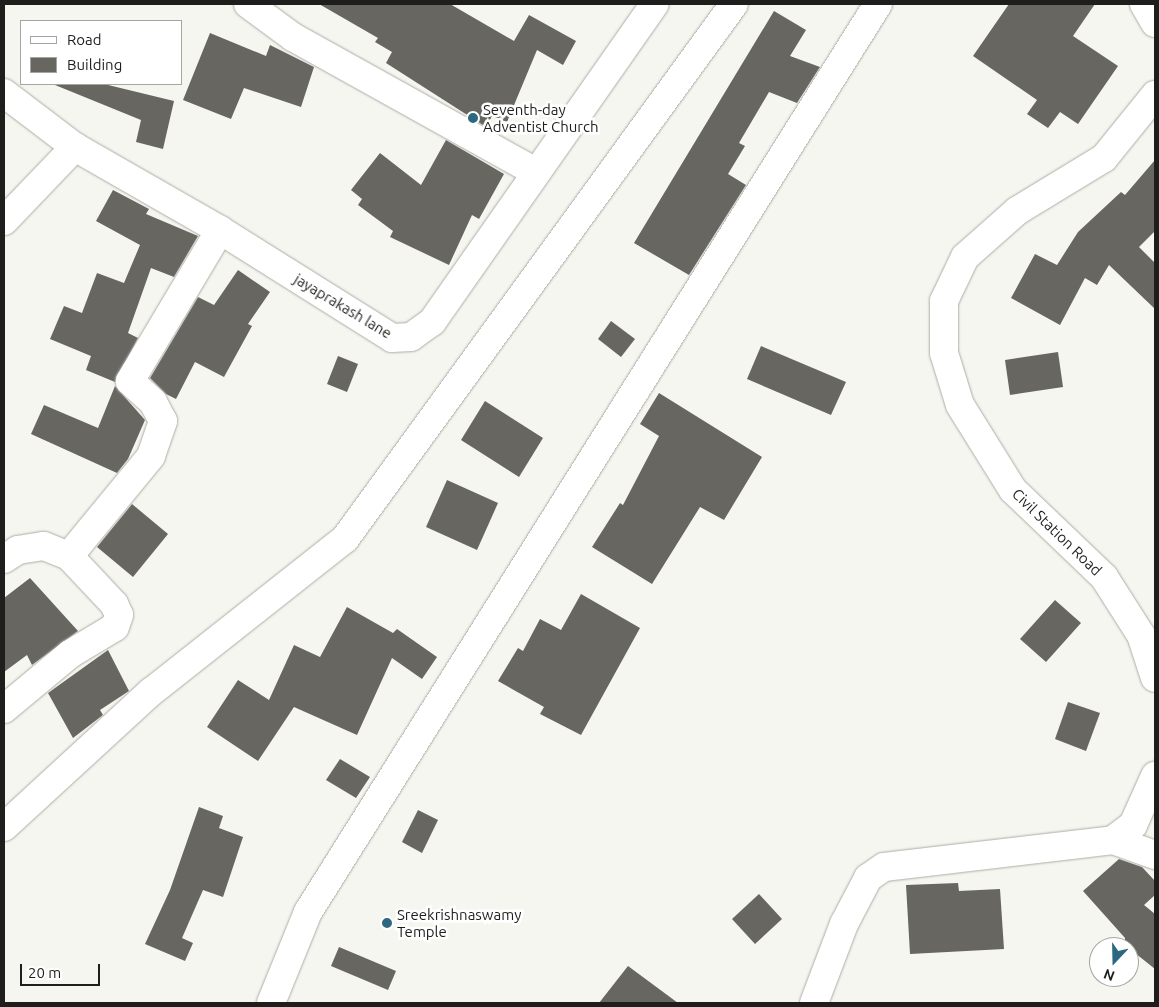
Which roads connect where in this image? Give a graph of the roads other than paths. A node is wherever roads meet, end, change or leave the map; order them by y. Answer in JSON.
{"nodes":[{"id":1,"x":248,"y":4,"type":"edge"},
{"id":2,"x":655,"y":4,"type":"edge"},
{"id":3,"x":734,"y":4,"type":"edge"},
{"id":4,"x":878,"y":4,"type":"edge"},
{"id":5,"x":1144,"y":4,"type":"edge"},
{"id":6,"x":1155,"y":23,"type":"edge"},
{"id":7,"x":4,"y":93,"type":"edge"},
{"id":8,"x":1155,"y":95,"type":"edge"},
{"id":9,"x":75,"y":147,"type":"junction"},
{"id":10,"x":534,"y":171,"type":"junction"},
{"id":11,"x":4,"y":220,"type":"edge"},
{"id":12,"x":220,"y":230,"type":"junction"},
{"id":13,"x":69,"y":556,"type":"junction"},
{"id":14,"x":4,"y":560,"type":"edge"},
{"id":15,"x":1155,"y":678,"type":"edge"},
{"id":16,"x":4,"y":709,"type":"edge"},
{"id":17,"x":1155,"y":776,"type":"edge"},
{"id":18,"x":4,"y":827,"type":"edge"},
{"id":19,"x":1113,"y":840,"type":"junction"},
{"id":20,"x":1155,"y":855,"type":"edge"},
{"id":21,"x":271,"y":1003,"type":"edge"},
{"id":22,"x":814,"y":1003,"type":"edge"}],
"edges":[{"from":1,"to":10,"type":"street"},
{"from":2,"to":10,"type":"street","name":"jayaprakash lane"},
{"from":3,"to":18,"type":"street"},
{"from":4,"to":21,"type":"street"},
{"from":5,"to":6,"type":"street"},
{"from":7,"to":9,"type":"street","name":"jayaprakash lane"},
{"from":8,"to":15,"type":"street","name":"Civil Station Road"},
{"from":9,"to":11,"type":"street"},
{"from":9,"to":12,"type":"street","name":"jayaprakash lane"},
{"from":10,"to":12,"type":"street","name":"jayaprakash lane"},
{"from":12,"to":13,"type":"street"},
{"from":13,"to":14,"type":"street"},
{"from":13,"to":16,"type":"street"},
{"from":17,"to":19,"type":"street"},
{"from":19,"to":20,"type":"street"},
{"from":19,"to":22,"type":"street"}]}
